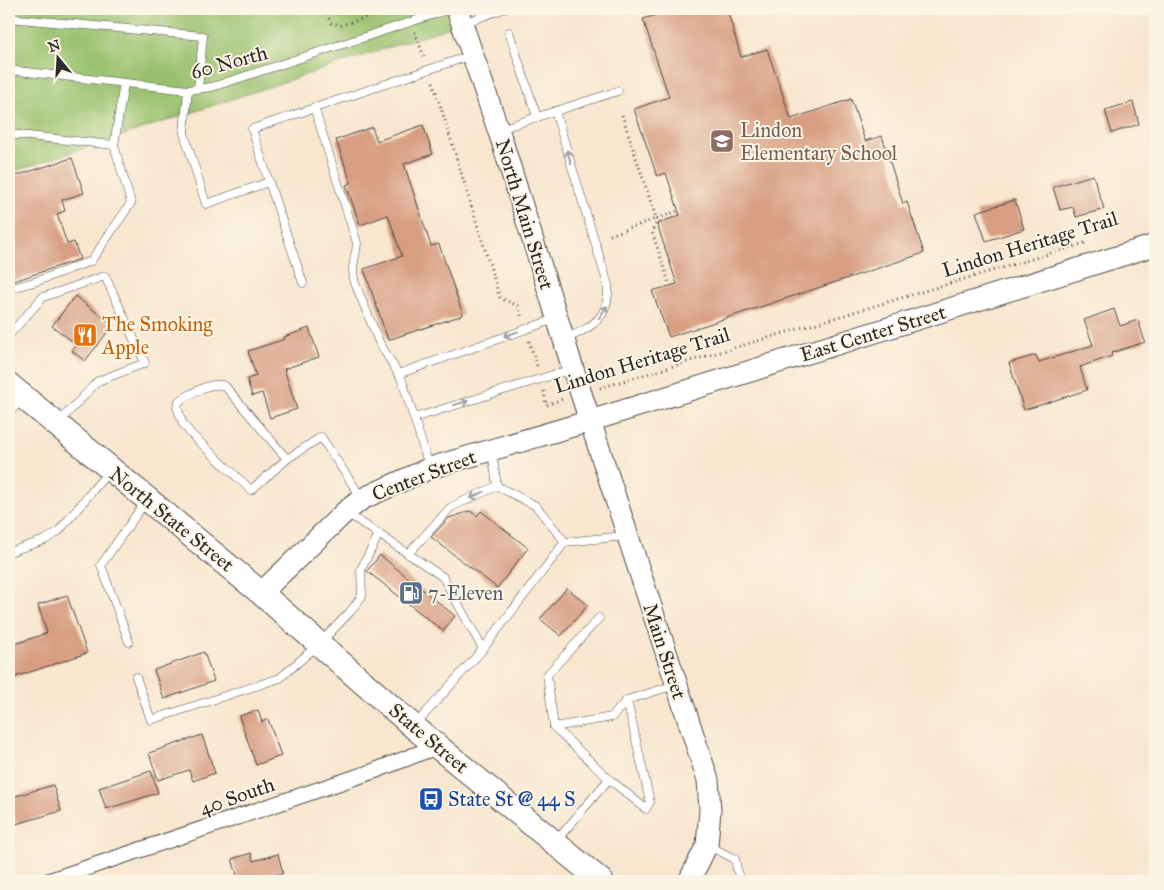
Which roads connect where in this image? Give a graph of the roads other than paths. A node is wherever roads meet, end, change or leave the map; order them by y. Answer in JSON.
{"nodes":[{"id":1,"x":503,"y":9,"type":"edge"},
{"id":2,"x":457,"y":14,"type":"edge"},
{"id":3,"x":9,"y":18,"type":"edge"},
{"id":4,"x":509,"y":32,"type":"dead end"},
{"id":5,"x":473,"y":54,"type":"junction"},
{"id":6,"x":9,"y":70,"type":"edge"},
{"id":7,"x":124,"y":83,"type":"junction"},
{"id":8,"x":198,"y":89,"type":"junction"},
{"id":9,"x":188,"y":90,"type":"junction"},
{"id":10,"x":618,"y":91,"type":"dead end"},
{"id":11,"x":314,"y":107,"type":"junction"},
{"id":12,"x":555,"y":111,"type":"junction"},
{"id":13,"x":537,"y":117,"type":"junction"},
{"id":14,"x":498,"y":129,"type":"junction"},
{"id":15,"x":9,"y":134,"type":"edge"},
{"id":16,"x":114,"y":145,"type":"junction"},
{"id":17,"x":270,"y":182,"type":"junction"},
{"id":18,"x":1155,"y":245,"type":"edge"},
{"id":19,"x":303,"y":283,"type":"dead end"},
{"id":20,"x":9,"y":289,"type":"edge"},
{"id":21,"x":557,"y":318,"type":"junction"},
{"id":22,"x":9,"y":335,"type":"edge"},
{"id":23,"x":564,"y":340,"type":"junction"},
{"id":24,"x":573,"y":369,"type":"junction"},
{"id":25,"x":398,"y":374,"type":"junction"},
{"id":26,"x":14,"y":398,"type":"edge"},
{"id":27,"x":414,"y":418,"type":"junction"},
{"id":28,"x":590,"y":421,"type":"junction"},
{"id":29,"x":57,"y":425,"type":"junction"},
{"id":30,"x":492,"y":450,"type":"junction"},
{"id":31,"x":287,"y":459,"type":"junction"},
{"id":32,"x":430,"y":468,"type":"junction"},
{"id":33,"x":110,"y":469,"type":"junction"},
{"id":34,"x":497,"y":486,"type":"junction"},
{"id":35,"x":362,"y":499,"type":"junction"},
{"id":36,"x":148,"y":500,"type":"junction"},
{"id":37,"x":345,"y":512,"type":"junction"},
{"id":38,"x":379,"y":534,"type":"junction"},
{"id":39,"x":627,"y":536,"type":"junction"},
{"id":40,"x":565,"y":542,"type":"junction"},
{"id":41,"x":9,"y":552,"type":"edge"},
{"id":42,"x":408,"y":554,"type":"junction"},
{"id":43,"x":261,"y":593,"type":"junction"},
{"id":44,"x":599,"y":618,"type":"dead end"},
{"id":45,"x":129,"y":642,"type":"dead end"},
{"id":46,"x":319,"y":644,"type":"junction"},
{"id":47,"x":482,"y":649,"type":"junction"},
{"id":48,"x":136,"y":677,"type":"dead end"},
{"id":49,"x":677,"y":684,"type":"junction"},
{"id":50,"x":627,"y":700,"type":"junction"},
{"id":51,"x":414,"y":727,"type":"junction"},
{"id":52,"x":554,"y":727,"type":"junction"},
{"id":53,"x":438,"y":746,"type":"junction"},
{"id":54,"x":609,"y":779,"type":"junction"},
{"id":55,"x":554,"y":843,"type":"junction"},
{"id":56,"x":707,"y":845,"type":"junction"},
{"id":57,"x":48,"y":881,"type":"edge"},
{"id":58,"x":601,"y":881,"type":"edge"},
{"id":59,"x":689,"y":881,"type":"edge"},
{"id":60,"x":742,"y":881,"type":"edge"}],
"edges":[{"from":1,"to":2,"type":"lane","name":"60 North"},
{"from":2,"to":5,"type":"street","name":"North Main Street"},
{"from":2,"to":8,"type":"lane","name":"60 North"},
{"from":3,"to":8,"type":"lane"},
{"from":4,"to":13,"type":"lane"},
{"from":5,"to":11,"type":"lane"},
{"from":5,"to":14,"type":"street","name":"North Main Street"},
{"from":6,"to":7,"type":"lane","name":"60 North"},
{"from":7,"to":9,"type":"lane","name":"60 North"},
{"from":7,"to":16,"type":"lane"},
{"from":8,"to":9,"type":"lane","name":"60 North"},
{"from":9,"to":17,"type":"lane"},
{"from":10,"to":12,"type":"lane"},
{"from":11,"to":17,"type":"lane"},
{"from":11,"to":25,"type":"lane"},
{"from":12,"to":13,"type":"lane"},
{"from":23,"to":12,"type":"lane","one_way":true},
{"from":13,"to":14,"type":"lane"},
{"from":14,"to":21,"type":"street","name":"North Main Street"},
{"from":15,"to":16,"type":"lane"},
{"from":16,"to":20,"type":"lane"},
{"from":17,"to":19,"type":"lane"},
{"from":18,"to":28,"type":"street","name":"East Center Street"},
{"from":21,"to":23,"type":"street","name":"North Main Street"},
{"from":21,"to":25,"type":"lane","one_way":true},
{"from":22,"to":29,"type":"lane"},
{"from":23,"to":24,"type":"street","name":"North Main Street"},
{"from":27,"to":24,"type":"lane","one_way":true},
{"from":24,"to":28,"type":"street","name":"North Main Street"},
{"from":25,"to":27,"type":"lane"},
{"from":26,"to":29,"type":"main road"},
{"from":27,"to":32,"type":"lane"},
{"from":28,"to":30,"type":"street","name":"Center Street"},
{"from":28,"to":39,"type":"street","name":"Main Street"},
{"from":29,"to":33,"type":"main road","name":"North State Street"},
{"from":30,"to":32,"type":"street","name":"Center Street"},
{"from":30,"to":34,"type":"lane"},
{"from":31,"to":31,"type":"lane"},
{"from":31,"to":35,"type":"lane"},
{"from":32,"to":35,"type":"street","name":"Center Street"},
{"from":33,"to":36,"type":"main road","name":"North State Street"},
{"from":33,"to":41,"type":"lane"},
{"from":34,"to":40,"type":"lane"},
{"from":34,"to":42,"type":"lane","one_way":true},
{"from":35,"to":37,"type":"street","name":"Center Street"},
{"from":36,"to":43,"type":"main road","name":"North State Street"},
{"from":36,"to":45,"type":"lane"},
{"from":37,"to":38,"type":"lane"},
{"from":37,"to":43,"type":"street","name":"Center Street"},
{"from":38,"to":42,"type":"lane"},
{"from":38,"to":46,"type":"lane"},
{"from":39,"to":40,"type":"lane"},
{"from":39,"to":49,"type":"street","name":"Main Street"},
{"from":40,"to":47,"type":"lane"},
{"from":42,"to":47,"type":"lane"},
{"from":43,"to":46,"type":"main road","name":"State Street"},
{"from":44,"to":52,"type":"lane"},
{"from":46,"to":48,"type":"lane"},
{"from":46,"to":51,"type":"main road","name":"State Street"},
{"from":47,"to":51,"type":"lane"},
{"from":49,"to":50,"type":"lane"},
{"from":49,"to":56,"type":"street","name":"Main Street"},
{"from":50,"to":52,"type":"lane"},
{"from":50,"to":54,"type":"lane"},
{"from":51,"to":53,"type":"main road","name":"State Street"},
{"from":52,"to":54,"type":"lane"},
{"from":53,"to":55,"type":"main road","name":"State Street"},
{"from":53,"to":57,"type":"street","name":"40 South"},
{"from":54,"to":55,"type":"lane"},
{"from":55,"to":58,"type":"main road","name":"State Street"},
{"from":56,"to":59,"type":"street","name":"Main Street"},
{"from":56,"to":60,"type":"lane"}]}
